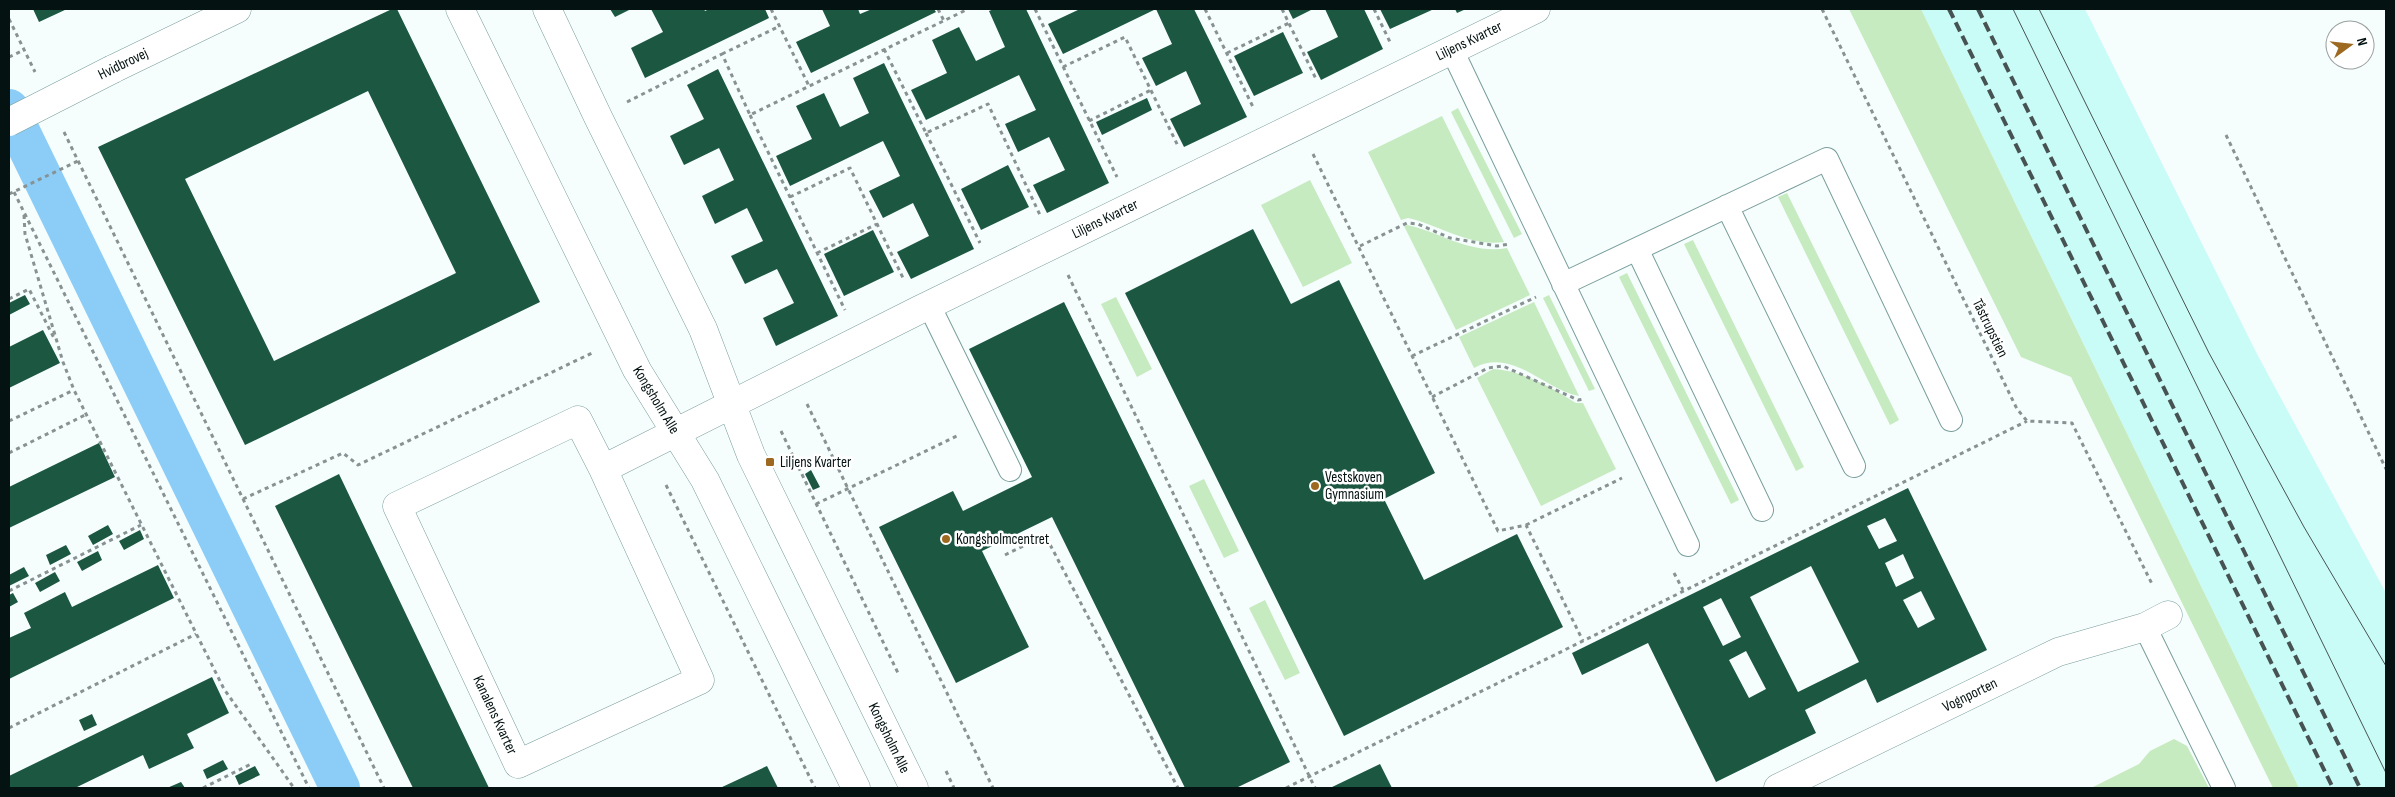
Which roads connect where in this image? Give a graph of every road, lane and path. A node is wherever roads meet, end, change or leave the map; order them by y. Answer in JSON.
{"nodes":[{"id":1,"x":237,"y":9,"type":"edge"},
{"id":2,"x":460,"y":9,"type":"edge"},
{"id":3,"x":547,"y":9,"type":"edge"},
{"id":4,"x":771,"y":9,"type":"edge"},
{"id":5,"x":938,"y":9,"type":"edge"},
{"id":6,"x":968,"y":9,"type":"edge"},
{"id":7,"x":1035,"y":9,"type":"edge"},
{"id":8,"x":1205,"y":9,"type":"edge"},
{"id":9,"x":1282,"y":9,"type":"edge"},
{"id":10,"x":1536,"y":9,"type":"edge"},
{"id":11,"x":1822,"y":9,"type":"edge"},
{"id":12,"x":9,"y":19,"type":"edge"},
{"id":13,"x":944,"y":21,"type":"junction"},
{"id":14,"x":1288,"y":23,"type":"junction"},
{"id":15,"x":780,"y":26,"type":"junction"},
{"id":16,"x":24,"y":50,"type":"junction"},
{"id":17,"x":884,"y":50,"type":"junction"},
{"id":18,"x":1452,"y":50,"type":"junction"},
{"id":19,"x":1227,"y":53,"type":"junction"},
{"id":20,"x":722,"y":54,"type":"junction"},
{"id":21,"x":9,"y":57,"type":"edge"},
{"id":22,"x":1063,"y":67,"type":"junction"},
{"id":23,"x":36,"y":76,"type":"dead end"},
{"id":24,"x":809,"y":86,"type":"junction"},
{"id":25,"x":1151,"y":90,"type":"junction"},
{"id":26,"x":621,"y":105,"type":"dead end"},
{"id":27,"x":1330,"y":109,"type":"junction"},
{"id":28,"x":750,"y":115,"type":"junction"},
{"id":29,"x":1089,"y":120,"type":"junction"},
{"id":30,"x":9,"y":122,"type":"edge"},
{"id":31,"x":1298,"y":125,"type":"junction"},
{"id":32,"x":62,"y":127,"type":"dead end"},
{"id":33,"x":926,"y":133,"type":"junction"},
{"id":34,"x":2226,"y":135,"type":"dead end"},
{"id":35,"x":1269,"y":139,"type":"junction"},
{"id":36,"x":78,"y":161,"type":"junction"},
{"id":37,"x":1193,"y":176,"type":"junction"},
{"id":38,"x":14,"y":192,"type":"junction"},
{"id":39,"x":9,"y":194,"type":"edge"},
{"id":40,"x":790,"y":197,"type":"junction"},
{"id":41,"x":1131,"y":206,"type":"junction"},
{"id":42,"x":1727,"y":206,"type":"junction"},
{"id":43,"x":24,"y":212,"type":"junction"},
{"id":44,"x":877,"y":224,"type":"junction"},
{"id":45,"x":1537,"y":230,"type":"junction"},
{"id":46,"x":1053,"y":244,"type":"junction"},
{"id":47,"x":1360,"y":246,"type":"junction"},
{"id":48,"x":1637,"y":249,"type":"junction"},
{"id":49,"x":817,"y":253,"type":"junction"},
{"id":50,"x":994,"y":273,"type":"junction"},
{"id":51,"x":1564,"y":284,"type":"junction"},
{"id":52,"x":9,"y":299,"type":"edge"},
{"id":53,"x":924,"y":307,"type":"junction"},
{"id":54,"x":860,"y":340,"type":"junction"},
{"id":55,"x":58,"y":347,"type":"junction"},
{"id":56,"x":599,"y":349,"type":"dead end"},
{"id":57,"x":1412,"y":356,"type":"junction"},
{"id":58,"x":792,"y":374,"type":"junction"},
{"id":59,"x":1612,"y":386,"type":"junction"},
{"id":60,"x":74,"y":390,"type":"junction"},
{"id":61,"x":1432,"y":396,"type":"junction"},
{"id":62,"x":731,"y":404,"type":"junction"},
{"id":63,"x":88,"y":414,"type":"junction"},
{"id":64,"x":1951,"y":420,"type":"dead end"},
{"id":65,"x":2027,"y":421,"type":"junction"},
{"id":66,"x":9,"y":422,"type":"edge"},
{"id":67,"x":987,"y":422,"type":"junction"},
{"id":68,"x":675,"y":432,"type":"junction"},
{"id":69,"x":9,"y":453,"type":"edge"},
{"id":70,"x":1854,"y":466,"type":"dead end"},
{"id":71,"x":603,"y":469,"type":"junction"},
{"id":72,"x":2386,"y":469,"type":"edge"},
{"id":73,"x":1010,"y":470,"type":"dead end"},
{"id":74,"x":1625,"y":476,"type":"dead end"},
{"id":75,"x":849,"y":490,"type":"junction"},
{"id":76,"x":243,"y":499,"type":"junction"},
{"id":77,"x":816,"y":504,"type":"dead end"},
{"id":78,"x":1762,"y":510,"type":"dead end"},
{"id":79,"x":141,"y":525,"type":"junction"},
{"id":80,"x":1526,"y":525,"type":"junction"},
{"id":81,"x":1688,"y":545,"type":"dead end"},
{"id":82,"x":1005,"y":555,"type":"dead end"},
{"id":83,"x":9,"y":591,"type":"edge"},
{"id":84,"x":2156,"y":621,"type":"junction"},
{"id":85,"x":196,"y":634,"type":"junction"},
{"id":86,"x":1583,"y":641,"type":"junction"},
{"id":87,"x":9,"y":728,"type":"edge"},
{"id":88,"x":251,"y":764,"type":"dead end"},
{"id":89,"x":1310,"y":777,"type":"junction"},
{"id":90,"x":203,"y":788,"type":"edge"},
{"id":91,"x":294,"y":788,"type":"edge"},
{"id":92,"x":309,"y":788,"type":"edge"},
{"id":93,"x":384,"y":788,"type":"edge"},
{"id":94,"x":856,"y":788,"type":"edge"},
{"id":95,"x":914,"y":788,"type":"edge"},
{"id":96,"x":993,"y":788,"type":"edge"},
{"id":97,"x":1178,"y":788,"type":"edge"},
{"id":98,"x":1286,"y":788,"type":"edge"},
{"id":99,"x":1315,"y":788,"type":"edge"},
{"id":100,"x":1778,"y":788,"type":"edge"},
{"id":101,"x":2224,"y":788,"type":"edge"}],
"edges":[{"from":1,"to":30,"type":"street","name":"Hvidbrovej","bridge":true},
{"from":2,"to":68,"type":"street","name":"Kongsholm Alle"},
{"from":3,"to":62,"type":"street","name":"Kongsholm Alle"},
{"from":4,"to":15,"type":"path"},
{"from":5,"to":13,"type":"path"},
{"from":6,"to":13,"type":"path"},
{"from":7,"to":22,"type":"path"},
{"from":8,"to":19,"type":"path"},
{"from":9,"to":14,"type":"path"},
{"from":10,"to":18,"type":"street","name":"Liljens Kvarter"},
{"from":11,"to":65,"type":"path","name":"Tåstrupstien"},
{"from":12,"to":16,"type":"path"},
{"from":13,"to":17,"type":"path"},
{"from":14,"to":19,"type":"path"},
{"from":14,"to":27,"type":"path"},
{"from":15,"to":20,"type":"path"},
{"from":15,"to":24,"type":"path"},
{"from":16,"to":21,"type":"path"},
{"from":16,"to":23,"type":"path"},
{"from":17,"to":24,"type":"path"},
{"from":17,"to":33,"type":"path"},
{"from":18,"to":27,"type":"street","name":"Liljens Kvarter"},
{"from":18,"to":45,"type":"lane"},
{"from":19,"to":35,"type":"path"},
{"from":20,"to":26,"type":"path"},
{"from":20,"to":28,"type":"path"},
{"from":22,"to":25,"type":"path"},
{"from":22,"to":29,"type":"path"},
{"from":24,"to":28,"type":"path"},
{"from":25,"to":29,"type":"path"},
{"from":25,"to":37,"type":"path"},
{"from":27,"to":31,"type":"street","name":"Liljens Kvarter"},
{"from":28,"to":40,"type":"path"},
{"from":29,"to":41,"type":"path"},
{"from":31,"to":35,"type":"street","name":"Liljens Kvarter"},
{"from":31,"to":47,"type":"path"},
{"from":32,"to":36,"type":"path"},
{"from":33,"to":46,"type":"path"},
{"from":33,"to":50,"type":"path"},
{"from":34,"to":72,"type":"path"},
{"from":35,"to":37,"type":"street","name":"Liljens Kvarter"},
{"from":36,"to":38,"type":"path"},
{"from":36,"to":76,"type":"path"},
{"from":37,"to":41,"type":"street","name":"Liljens Kvarter"},
{"from":38,"to":39,"type":"path"},
{"from":38,"to":43,"type":"path"},
{"from":40,"to":44,"type":"path"},
{"from":40,"to":49,"type":"path"},
{"from":41,"to":46,"type":"street","name":"Liljens Kvarter"},
{"from":42,"to":48,"type":"lane"},
{"from":42,"to":64,"type":"lane"},
{"from":42,"to":70,"type":"lane"},
{"from":43,"to":55,"type":"path"},
{"from":43,"to":92,"type":"path"},
{"from":44,"to":49,"type":"path"},
{"from":44,"to":53,"type":"path"},
{"from":45,"to":47,"type":"path"},
{"from":45,"to":51,"type":"lane"},
{"from":46,"to":50,"type":"street","name":"Liljens Kvarter"},
{"from":46,"to":89,"type":"path"},
{"from":47,"to":57,"type":"path"},
{"from":48,"to":51,"type":"lane"},
{"from":48,"to":78,"type":"lane"},
{"from":49,"to":54,"type":"path"},
{"from":50,"to":53,"type":"street","name":"Liljens Kvarter"},
{"from":51,"to":57,"type":"path"},
{"from":51,"to":59,"type":"lane"},
{"from":52,"to":55,"type":"path"},
{"from":53,"to":54,"type":"street","name":"Liljens Kvarter"},
{"from":53,"to":67,"type":"lane"},
{"from":54,"to":58,"type":"street","name":"Liljens Kvarter"},
{"from":55,"to":60,"type":"path"},
{"from":56,"to":76,"type":"path"},
{"from":57,"to":61,"type":"path"},
{"from":58,"to":62,"type":"street","name":"Liljens Kvarter"},
{"from":58,"to":75,"type":"path"},
{"from":59,"to":61,"type":"path"},
{"from":59,"to":81,"type":"lane"},
{"from":60,"to":63,"type":"path"},
{"from":60,"to":66,"type":"path"},
{"from":61,"to":80,"type":"path"},
{"from":62,"to":68,"type":"street","name":"Liljens Kvarter"},
{"from":62,"to":95,"type":"street","name":"Kongsholm Alle"},
{"from":63,"to":69,"type":"path"},
{"from":63,"to":79,"type":"path"},
{"from":65,"to":84,"type":"path"},
{"from":65,"to":86,"type":"path"},
{"from":67,"to":73,"type":"lane"},
{"from":67,"to":75,"type":"path"},
{"from":68,"to":71,"type":"street"},
{"from":68,"to":94,"type":"street","name":"Kongsholm Alle"},
{"from":71,"to":71,"type":"street","name":"Kanalens Kvarter"},
{"from":74,"to":80,"type":"path"},
{"from":75,"to":77,"type":"path"},
{"from":75,"to":96,"type":"path"},
{"from":76,"to":93,"type":"path"},
{"from":79,"to":83,"type":"path"},
{"from":79,"to":85,"type":"path"},
{"from":80,"to":86,"type":"path"},
{"from":82,"to":97,"type":"path"},
{"from":84,"to":100,"type":"street","name":"Vognporten"},
{"from":84,"to":101,"type":"lane"},
{"from":85,"to":87,"type":"path"},
{"from":85,"to":91,"type":"path"},
{"from":86,"to":89,"type":"path"},
{"from":88,"to":90,"type":"path"},
{"from":89,"to":98,"type":"path"},
{"from":89,"to":99,"type":"path"}]}
